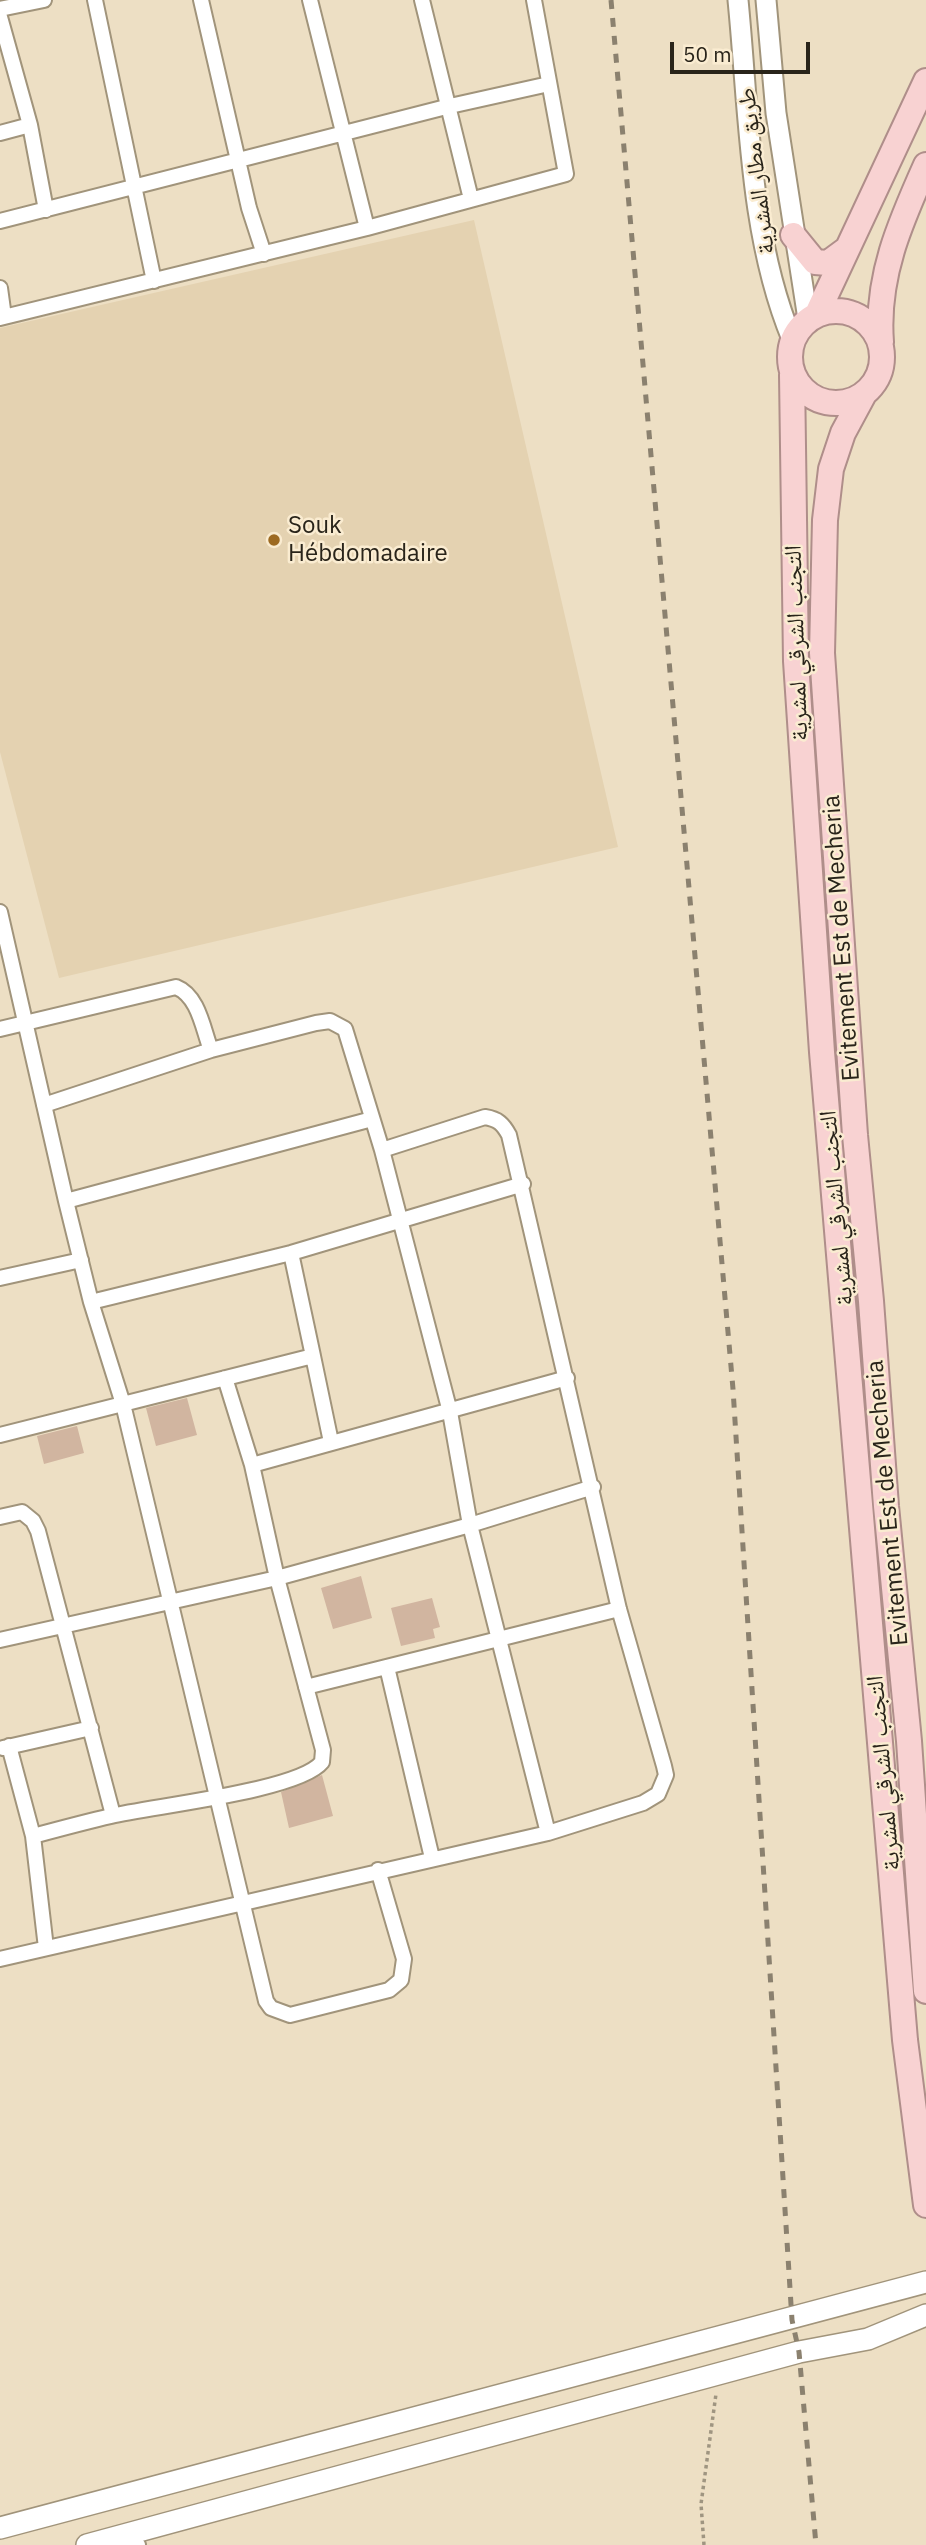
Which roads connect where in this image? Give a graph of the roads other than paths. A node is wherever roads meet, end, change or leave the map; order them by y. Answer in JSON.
{"nodes":[{"id":1,"x":44,"y":0,"type":"edge"},
{"id":2,"x":95,"y":0,"type":"edge"},
{"id":3,"x":201,"y":0,"type":"edge"},
{"id":4,"x":310,"y":0,"type":"edge"},
{"id":5,"x":422,"y":0,"type":"edge"},
{"id":6,"x":534,"y":0,"type":"edge"},
{"id":7,"x":738,"y":0,"type":"edge"},
{"id":8,"x":766,"y":0,"type":"edge"},
{"id":9,"x":0,"y":9,"type":"edge"},
{"id":10,"x":0,"y":18,"type":"edge"},
{"id":11,"x":926,"y":81,"type":"edge"},
{"id":12,"x":549,"y":84,"type":"junction"},
{"id":13,"x":450,"y":106,"type":"junction"},
{"id":14,"x":30,"y":125,"type":"junction"},
{"id":15,"x":0,"y":133,"type":"edge"},
{"id":16,"x":343,"y":134,"type":"junction"},
{"id":17,"x":238,"y":162,"type":"junction"},
{"id":18,"x":926,"y":164,"type":"edge"},
{"id":19,"x":135,"y":189,"type":"junction"},
{"id":20,"x":471,"y":199,"type":"junction"},
{"id":21,"x":46,"y":210,"type":"junction"},
{"id":22,"x":0,"y":221,"type":"edge"},
{"id":23,"x":367,"y":228,"type":"junction"},
{"id":24,"x":793,"y":235,"type":"junction"},
{"id":25,"x":847,"y":249,"type":"junction"},
{"id":26,"x":264,"y":254,"type":"junction"},
{"id":27,"x":155,"y":281,"type":"junction"},
{"id":28,"x":0,"y":288,"type":"edge"},
{"id":29,"x":812,"y":316,"type":"junction"},
{"id":30,"x":2,"y":317,"type":"edge"},
{"id":31,"x":792,"y":339,"type":"junction"},
{"id":32,"x":882,"y":349,"type":"junction"},
{"id":33,"x":792,"y":375,"type":"junction"},
{"id":34,"x":864,"y":394,"type":"junction"},
{"id":35,"x":0,"y":912,"type":"edge"},
{"id":36,"x":27,"y":1024,"type":"junction"},
{"id":37,"x":0,"y":1029,"type":"edge"},
{"id":38,"x":211,"y":1051,"type":"junction"},
{"id":39,"x":44,"y":1105,"type":"junction"},
{"id":40,"x":372,"y":1119,"type":"junction"},
{"id":41,"x":382,"y":1150,"type":"junction"},
{"id":42,"x":523,"y":1184,"type":"junction"},
{"id":43,"x":66,"y":1201,"type":"junction"},
{"id":44,"x":401,"y":1222,"type":"junction"},
{"id":45,"x":291,"y":1253,"type":"junction"},
{"id":46,"x":81,"y":1260,"type":"junction"},
{"id":47,"x":0,"y":1278,"type":"edge"},
{"id":48,"x":92,"y":1302,"type":"junction"},
{"id":49,"x":313,"y":1356,"type":"junction"},
{"id":50,"x":225,"y":1378,"type":"junction"},
{"id":51,"x":568,"y":1378,"type":"junction"},
{"id":52,"x":123,"y":1404,"type":"junction"},
{"id":53,"x":450,"y":1412,"type":"junction"},
{"id":54,"x":0,"y":1435,"type":"edge"},
{"id":55,"x":331,"y":1442,"type":"junction"},
{"id":56,"x":252,"y":1465,"type":"junction"},
{"id":57,"x":593,"y":1487,"type":"junction"},
{"id":58,"x":0,"y":1517,"type":"edge"},
{"id":59,"x":470,"y":1525,"type":"junction"},
{"id":60,"x":277,"y":1578,"type":"junction"},
{"id":61,"x":170,"y":1602,"type":"junction"},
{"id":62,"x":619,"y":1609,"type":"junction"},
{"id":63,"x":61,"y":1625,"type":"junction"},
{"id":64,"x":501,"y":1637,"type":"junction"},
{"id":65,"x":0,"y":1640,"type":"edge"},
{"id":66,"x":387,"y":1667,"type":"junction"},
{"id":67,"x":306,"y":1688,"type":"junction"},
{"id":68,"x":91,"y":1728,"type":"junction"},
{"id":69,"x":5,"y":1748,"type":"edge"},
{"id":70,"x":218,"y":1798,"type":"junction"},
{"id":71,"x":113,"y":1815,"type":"junction"},
{"id":72,"x":548,"y":1833,"type":"junction"},
{"id":73,"x":33,"y":1836,"type":"junction"},
{"id":74,"x":432,"y":1858,"type":"junction"},
{"id":75,"x":378,"y":1870,"type":"junction"},
{"id":76,"x":243,"y":1903,"type":"junction"},
{"id":77,"x":46,"y":1948,"type":"junction"},
{"id":78,"x":0,"y":1959,"type":"edge"},
{"id":79,"x":926,"y":1991,"type":"edge"},
{"id":80,"x":926,"y":2205,"type":"edge"},
{"id":81,"x":926,"y":2282,"type":"edge"},
{"id":82,"x":926,"y":2315,"type":"edge"},
{"id":83,"x":0,"y":2528,"type":"edge"},
{"id":84,"x":113,"y":2538,"type":"junction"},
{"id":85,"x":87,"y":2545,"type":"edge"},
{"id":86,"x":138,"y":2545,"type":"edge"}],
"edges":[{"from":1,"to":9,"type":"street"},
{"from":2,"to":19,"type":"street"},
{"from":3,"to":17,"type":"street"},
{"from":4,"to":16,"type":"street"},
{"from":5,"to":13,"type":"street"},
{"from":6,"to":12,"type":"street"},
{"from":7,"to":31,"type":"street","name":"طريق مطار المشرية"},
{"from":8,"to":24,"type":"street","name":"طريق مطار المشرية"},
{"from":10,"to":14,"type":"street"},
{"from":11,"to":25,"type":"highway"},
{"from":12,"to":13,"type":"street"},
{"from":12,"to":20,"type":"street"},
{"from":13,"to":16,"type":"street"},
{"from":13,"to":20,"type":"street"},
{"from":14,"to":15,"type":"street"},
{"from":14,"to":21,"type":"street"},
{"from":16,"to":17,"type":"street"},
{"from":16,"to":23,"type":"street"},
{"from":17,"to":19,"type":"street"},
{"from":17,"to":26,"type":"street"},
{"from":18,"to":32,"type":"highway"},
{"from":19,"to":21,"type":"street"},
{"from":19,"to":27,"type":"street"},
{"from":20,"to":23,"type":"street"},
{"from":21,"to":22,"type":"street"},
{"from":23,"to":26,"type":"street"},
{"from":24,"to":25,"type":"highway"},
{"from":24,"to":29,"type":"street","name":"طريق مطار المشرية"},
{"from":25,"to":29,"type":"highway"},
{"from":26,"to":27,"type":"street"},
{"from":27,"to":30,"type":"street"},
{"from":28,"to":30,"type":"street"},
{"from":29,"to":31,"type":"highway"},
{"from":29,"to":32,"type":"highway"},
{"from":31,"to":33,"type":"highway"},
{"from":32,"to":34,"type":"highway"},
{"from":33,"to":34,"type":"highway"},
{"from":33,"to":80,"type":"highway","name":"التجنب الشرقي لمشرية"},
{"from":34,"to":79,"type":"highway","name":"Evitement Est de Mecheria"},
{"from":35,"to":36,"type":"street"},
{"from":36,"to":37,"type":"street"},
{"from":36,"to":38,"type":"street"},
{"from":36,"to":39,"type":"street"},
{"from":38,"to":39,"type":"street"},
{"from":38,"to":40,"type":"street"},
{"from":39,"to":43,"type":"street"},
{"from":40,"to":41,"type":"street"},
{"from":40,"to":43,"type":"street"},
{"from":41,"to":42,"type":"street"},
{"from":41,"to":44,"type":"street"},
{"from":42,"to":44,"type":"street"},
{"from":42,"to":51,"type":"street"},
{"from":43,"to":46,"type":"street"},
{"from":44,"to":45,"type":"street"},
{"from":44,"to":53,"type":"street"},
{"from":45,"to":48,"type":"street"},
{"from":45,"to":49,"type":"street"},
{"from":46,"to":47,"type":"street"},
{"from":46,"to":48,"type":"street"},
{"from":48,"to":52,"type":"street"},
{"from":49,"to":50,"type":"street"},
{"from":49,"to":55,"type":"street"},
{"from":50,"to":52,"type":"street"},
{"from":50,"to":56,"type":"street"},
{"from":51,"to":53,"type":"street"},
{"from":51,"to":57,"type":"street"},
{"from":52,"to":54,"type":"street"},
{"from":52,"to":61,"type":"street"},
{"from":53,"to":55,"type":"street"},
{"from":53,"to":59,"type":"street"},
{"from":55,"to":56,"type":"street"},
{"from":56,"to":60,"type":"street"},
{"from":57,"to":59,"type":"street"},
{"from":57,"to":62,"type":"street"},
{"from":58,"to":63,"type":"street"},
{"from":59,"to":60,"type":"street"},
{"from":59,"to":64,"type":"street"},
{"from":60,"to":61,"type":"street"},
{"from":60,"to":67,"type":"street"},
{"from":61,"to":63,"type":"street"},
{"from":61,"to":70,"type":"street"},
{"from":62,"to":64,"type":"street"},
{"from":62,"to":72,"type":"street"},
{"from":63,"to":65,"type":"street"},
{"from":63,"to":68,"type":"street"},
{"from":64,"to":66,"type":"street"},
{"from":64,"to":72,"type":"street"},
{"from":66,"to":67,"type":"street"},
{"from":66,"to":74,"type":"street"},
{"from":67,"to":70,"type":"street"},
{"from":68,"to":69,"type":"street"},
{"from":68,"to":71,"type":"street"},
{"from":69,"to":73,"type":"street"},
{"from":70,"to":71,"type":"street"},
{"from":70,"to":76,"type":"street"},
{"from":71,"to":73,"type":"street"},
{"from":72,"to":74,"type":"street"},
{"from":73,"to":77,"type":"street"},
{"from":74,"to":75,"type":"street"},
{"from":75,"to":76,"type":"street"},
{"from":75,"to":76,"type":"street"},
{"from":76,"to":77,"type":"street"},
{"from":77,"to":78,"type":"street"},
{"from":81,"to":83,"type":"main road"},
{"from":82,"to":84,"type":"main road"},
{"from":84,"to":85,"type":"main road"},
{"from":84,"to":86,"type":"street"}]}
